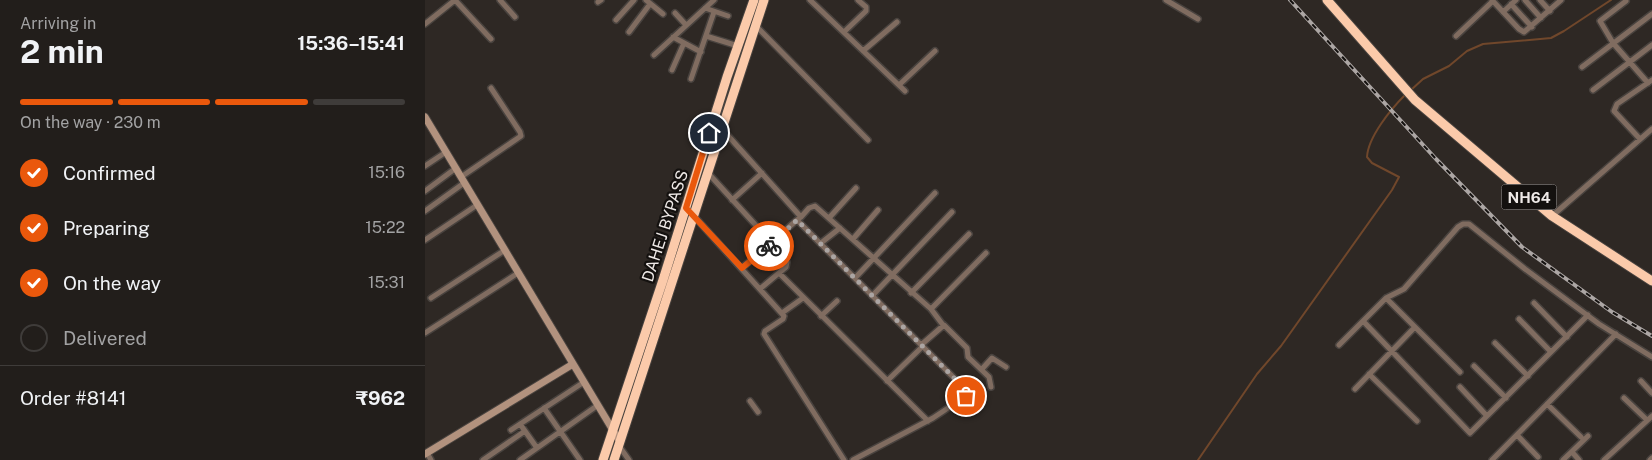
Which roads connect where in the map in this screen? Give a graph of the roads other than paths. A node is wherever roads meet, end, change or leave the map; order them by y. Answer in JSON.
{"nodes":[{"id":1,"x":455,"y":0,"type":"edge"},
{"id":2,"x":500,"y":0,"type":"edge"},
{"id":3,"x":634,"y":0,"type":"edge"},
{"id":4,"x":714,"y":0,"type":"edge"},
{"id":5,"x":754,"y":0,"type":"edge"},
{"id":6,"x":764,"y":0,"type":"edge"},
{"id":7,"x":810,"y":0,"type":"edge"},
{"id":8,"x":859,"y":0,"type":"edge"},
{"id":9,"x":1166,"y":0,"type":"edge"},
{"id":10,"x":1327,"y":0,"type":"edge"},
{"id":11,"x":1525,"y":0,"type":"edge"},
{"id":12,"x":1540,"y":0,"type":"edge"},
{"id":13,"x":1493,"y":1,"type":"edge"},
{"id":14,"x":1558,"y":1,"type":"edge"},
{"id":15,"x":1626,"y":1,"type":"edge"},
{"id":16,"x":648,"y":2,"type":"edge"},
{"id":17,"x":1513,"y":2,"type":"edge"},
{"id":18,"x":705,"y":8,"type":"junction"},
{"id":19,"x":1550,"y":11,"type":"junction"},
{"id":20,"x":715,"y":12,"type":"junction"},
{"id":21,"x":1503,"y":12,"type":"junction"},
{"id":22,"x":675,"y":13,"type":"dead end"},
{"id":23,"x":663,"y":14,"type":"dead end"},
{"id":24,"x":1652,"y":14,"type":"edge"},
{"id":25,"x":728,"y":16,"type":"dead end"},
{"id":26,"x":515,"y":17,"type":"dead end"},
{"id":27,"x":1541,"y":18,"type":"junction"},
{"id":28,"x":1198,"y":19,"type":"dead end"},
{"id":29,"x":616,"y":20,"type":"dead end"},
{"id":30,"x":897,"y":22,"type":"dead end"},
{"id":31,"x":425,"y":24,"type":"edge"},
{"id":32,"x":686,"y":25,"type":"junction"},
{"id":33,"x":756,"y":26,"type":"junction"},
{"id":34,"x":1532,"y":27,"type":"junction"},
{"id":35,"x":629,"y":32,"type":"dead end"},
{"id":36,"x":844,"y":32,"type":"junction"},
{"id":37,"x":706,"y":36,"type":"junction"},
{"id":38,"x":1456,"y":36,"type":"dead end"},
{"id":39,"x":673,"y":37,"type":"junction"},
{"id":40,"x":491,"y":39,"type":"dead end"},
{"id":41,"x":685,"y":43,"type":"junction"},
{"id":42,"x":1613,"y":43,"type":"junction"},
{"id":43,"x":1652,"y":45,"type":"edge"},
{"id":44,"x":738,"y":46,"type":"junction"},
{"id":45,"x":863,"y":51,"type":"junction"},
{"id":46,"x":935,"y":51,"type":"dead end"},
{"id":47,"x":701,"y":52,"type":"junction"},
{"id":48,"x":654,"y":54,"type":"dead end"},
{"id":49,"x":1629,"y":62,"type":"junction"},
{"id":50,"x":1582,"y":67,"type":"dead end"},
{"id":51,"x":672,"y":70,"type":"dead end"},
{"id":52,"x":691,"y":79,"type":"dead end"},
{"id":53,"x":1650,"y":81,"type":"edge"},
{"id":54,"x":899,"y":85,"type":"junction"},
{"id":55,"x":491,"y":88,"type":"dead end"},
{"id":56,"x":1593,"y":90,"type":"dead end"},
{"id":57,"x":905,"y":91,"type":"dead end"},
{"id":58,"x":425,"y":118,"type":"edge"},
{"id":59,"x":722,"y":129,"type":"junction"},
{"id":60,"x":1652,"y":129,"type":"edge"},
{"id":61,"x":1640,"y":139,"type":"junction"},
{"id":62,"x":869,"y":140,"type":"dead end"},
{"id":63,"x":446,"y":152,"type":"junction"},
{"id":64,"x":425,"y":166,"type":"edge"},
{"id":65,"x":456,"y":168,"type":"junction"},
{"id":66,"x":707,"y":173,"type":"junction"},
{"id":67,"x":762,"y":173,"type":"junction"},
{"id":68,"x":463,"y":180,"type":"junction"},
{"id":69,"x":856,"y":188,"type":"dead end"},
{"id":70,"x":425,"y":191,"type":"edge"},
{"id":71,"x":935,"y":193,"type":"dead end"},
{"id":72,"x":732,"y":200,"type":"junction"},
{"id":73,"x":477,"y":205,"type":"junction"},
{"id":74,"x":686,"y":208,"type":"junction"},
{"id":75,"x":878,"y":210,"type":"dead end"},
{"id":76,"x":425,"y":211,"type":"edge"},
{"id":77,"x":952,"y":212,"type":"dead end"},
{"id":78,"x":694,"y":216,"type":"junction"},
{"id":79,"x":1552,"y":216,"type":"junction"},
{"id":80,"x":799,"y":218,"type":"junction"},
{"id":81,"x":829,"y":218,"type":"junction"},
{"id":82,"x":839,"y":228,"type":"junction"},
{"id":83,"x":969,"y":234,"type":"dead end"},
{"id":84,"x":853,"y":239,"type":"junction"},
{"id":85,"x":425,"y":240,"type":"edge"},
{"id":86,"x":772,"y":243,"type":"junction"},
{"id":87,"x":821,"y":244,"type":"junction"},
{"id":88,"x":505,"y":250,"type":"junction"},
{"id":89,"x":986,"y":253,"type":"dead end"},
{"id":90,"x":873,"y":258,"type":"junction"},
{"id":91,"x":742,"y":268,"type":"junction"},
{"id":92,"x":519,"y":273,"type":"junction"},
{"id":93,"x":779,"y":273,"type":"junction"},
{"id":94,"x":891,"y":275,"type":"junction"},
{"id":95,"x":855,"y":278,"type":"junction"},
{"id":96,"x":1652,"y":281,"type":"edge"},
{"id":97,"x":760,"y":288,"type":"junction"},
{"id":98,"x":911,"y":293,"type":"junction"},
{"id":99,"x":872,"y":296,"type":"junction"},
{"id":100,"x":431,"y":298,"type":"dead end"},
{"id":101,"x":803,"y":298,"type":"junction"},
{"id":102,"x":1386,"y":298,"type":"junction"},
{"id":103,"x":837,"y":301,"type":"dead end"},
{"id":104,"x":1534,"y":303,"type":"dead end"},
{"id":105,"x":931,"y":309,"type":"junction"},
{"id":106,"x":781,"y":312,"type":"junction"},
{"id":107,"x":1588,"y":315,"type":"junction"},
{"id":108,"x":821,"y":316,"type":"junction"},
{"id":109,"x":1519,"y":320,"type":"dead end"},
{"id":110,"x":1363,"y":321,"type":"junction"},
{"id":111,"x":943,"y":325,"type":"junction"},
{"id":112,"x":1415,"y":327,"type":"junction"},
{"id":113,"x":425,"y":333,"type":"edge"},
{"id":114,"x":1616,"y":334,"type":"junction"},
{"id":115,"x":1567,"y":337,"type":"junction"},
{"id":116,"x":1495,"y":343,"type":"dead end"},
{"id":117,"x":1339,"y":345,"type":"dead end"},
{"id":118,"x":921,"y":346,"type":"junction"},
{"id":119,"x":1392,"y":351,"type":"junction"},
{"id":120,"x":1551,"y":352,"type":"junction"},
{"id":121,"x":1652,"y":356,"type":"edge"},
{"id":122,"x":573,"y":364,"type":"junction"},
{"id":123,"x":1474,"y":366,"type":"dead end"},
{"id":124,"x":1006,"y":367,"type":"dead end"},
{"id":125,"x":982,"y":369,"type":"junction"},
{"id":126,"x":1460,"y":372,"type":"dead end"},
{"id":127,"x":1369,"y":374,"type":"junction"},
{"id":128,"x":1527,"y":376,"type":"junction"},
{"id":129,"x":887,"y":381,"type":"junction"},
{"id":130,"x":1641,"y":381,"type":"dead end"},
{"id":131,"x":584,"y":382,"type":"junction"},
{"id":132,"x":991,"y":387,"type":"dead end"},
{"id":133,"x":1460,"y":387,"type":"dead end"},
{"id":134,"x":1355,"y":389,"type":"dead end"},
{"id":135,"x":1652,"y":393,"type":"edge"},
{"id":136,"x":1506,"y":398,"type":"junction"},
{"id":137,"x":1624,"y":398,"type":"dead end"},
{"id":138,"x":750,"y":401,"type":"dead end"},
{"id":139,"x":1547,"y":404,"type":"junction"},
{"id":140,"x":598,"y":405,"type":"junction"},
{"id":141,"x":544,"y":408,"type":"junction"},
{"id":142,"x":758,"y":412,"type":"dead end"},
{"id":143,"x":1487,"y":416,"type":"junction"},
{"id":144,"x":1650,"y":418,"type":"edge"},
{"id":145,"x":928,"y":421,"type":"junction"},
{"id":146,"x":1417,"y":422,"type":"dead end"},
{"id":147,"x":520,"y":424,"type":"junction"},
{"id":148,"x":613,"y":429,"type":"junction"},
{"id":149,"x":511,"y":430,"type":"dead end"},
{"id":150,"x":525,"y":431,"type":"junction"},
{"id":151,"x":560,"y":431,"type":"junction"},
{"id":152,"x":1517,"y":435,"type":"junction"},
{"id":153,"x":1588,"y":436,"type":"dead end"},
{"id":154,"x":1581,"y":437,"type":"dead end"},
{"id":155,"x":620,"y":444,"type":"junction"},
{"id":156,"x":537,"y":448,"type":"junction"},
{"id":157,"x":1572,"y":452,"type":"junction"},
{"id":158,"x":426,"y":454,"type":"edge"},
{"id":159,"x":1498,"y":454,"type":"junction"},
{"id":160,"x":1538,"y":457,"type":"dead end"},
{"id":161,"x":578,"y":458,"type":"edge"},
{"id":162,"x":431,"y":460,"type":"edge"},
{"id":163,"x":483,"y":460,"type":"edge"},
{"id":164,"x":520,"y":460,"type":"edge"},
{"id":165,"x":571,"y":460,"type":"edge"},
{"id":166,"x":603,"y":460,"type":"edge"},
{"id":167,"x":615,"y":460,"type":"edge"},
{"id":168,"x":629,"y":460,"type":"edge"},
{"id":169,"x":845,"y":460,"type":"edge"},
{"id":170,"x":853,"y":460,"type":"edge"},
{"id":171,"x":1493,"y":460,"type":"edge"},
{"id":172,"x":1504,"y":460,"type":"edge"},
{"id":173,"x":1563,"y":460,"type":"edge"},
{"id":174,"x":1579,"y":460,"type":"edge"},
{"id":175,"x":1604,"y":460,"type":"edge"}],
"edges":[{"from":1,"to":31,"type":"street"},
{"from":1,"to":40,"type":"street"},
{"from":2,"to":26,"type":"street"},
{"from":3,"to":29,"type":"street"},
{"from":4,"to":18,"type":"street"},
{"from":5,"to":44,"type":"highway","name":"DAHEJ BYPASS"},
{"from":6,"to":33,"type":"highway","name":"DAHEJ BYPASS"},
{"from":7,"to":36,"type":"street"},
{"from":8,"to":36,"type":"street"},
{"from":9,"to":28,"type":"street"},
{"from":10,"to":79,"type":"highway","number":"NH64"},
{"from":11,"to":27,"type":"street"},
{"from":12,"to":19,"type":"street"},
{"from":13,"to":21,"type":"street"},
{"from":13,"to":38,"type":"street"},
{"from":14,"to":19,"type":"street"},
{"from":15,"to":42,"type":"street"},
{"from":16,"to":23,"type":"street"},
{"from":16,"to":35,"type":"street"},
{"from":17,"to":21,"type":"street"},
{"from":17,"to":34,"type":"street"},
{"from":18,"to":20,"type":"street"},
{"from":18,"to":32,"type":"street"},
{"from":19,"to":27,"type":"street"},
{"from":20,"to":25,"type":"street"},
{"from":20,"to":37,"type":"street"},
{"from":21,"to":34,"type":"street"},
{"from":22,"to":32,"type":"street"},
{"from":24,"to":42,"type":"street"},
{"from":27,"to":34,"type":"street"},
{"from":30,"to":45,"type":"street"},
{"from":32,"to":39,"type":"street"},
{"from":33,"to":59,"type":"highway","name":"DAHEJ BYPASS"},
{"from":33,"to":62,"type":"street"},
{"from":36,"to":45,"type":"street"},
{"from":37,"to":44,"type":"street"},
{"from":37,"to":47,"type":"street"},
{"from":39,"to":41,"type":"street"},
{"from":39,"to":48,"type":"street"},
{"from":41,"to":47,"type":"street"},
{"from":41,"to":51,"type":"street"},
{"from":42,"to":49,"type":"street"},
{"from":42,"to":50,"type":"street"},
{"from":43,"to":49,"type":"street"},
{"from":44,"to":74,"type":"highway","name":"DAHEJ BYPASS"},
{"from":45,"to":54,"type":"street"},
{"from":46,"to":54,"type":"street"},
{"from":47,"to":52,"type":"street"},
{"from":49,"to":53,"type":"street"},
{"from":49,"to":56,"type":"street"},
{"from":53,"to":61,"type":"street"},
{"from":54,"to":57,"type":"street"},
{"from":55,"to":68,"type":"street"},
{"from":58,"to":63,"type":"street"},
{"from":59,"to":66,"type":"highway","name":"DAHEJ BYPASS"},
{"from":59,"to":67,"type":"street"},
{"from":60,"to":61,"type":"street"},
{"from":61,"to":79,"type":"street"},
{"from":63,"to":64,"type":"street"},
{"from":63,"to":65,"type":"street"},
{"from":65,"to":68,"type":"street"},
{"from":65,"to":70,"type":"street"},
{"from":66,"to":72,"type":"street"},
{"from":66,"to":78,"type":"highway","name":"DAHEJ BYPASS"},
{"from":67,"to":72,"type":"street"},
{"from":67,"to":80,"type":"street"},
{"from":68,"to":73,"type":"street"},
{"from":68,"to":76,"type":"street"},
{"from":69,"to":81,"type":"street"},
{"from":71,"to":90,"type":"street"},
{"from":72,"to":86,"type":"street"},
{"from":73,"to":85,"type":"street"},
{"from":73,"to":88,"type":"street"},
{"from":74,"to":78,"type":"street"},
{"from":74,"to":148,"type":"highway","name":"DAHEJ BYPASS"},
{"from":75,"to":84,"type":"street"},
{"from":77,"to":94,"type":"street"},
{"from":78,"to":91,"type":"street"},
{"from":78,"to":155,"type":"highway","name":"DAHEJ BYPASS"},
{"from":79,"to":96,"type":"highway","number":"NH64"},
{"from":80,"to":81,"type":"street"},
{"from":80,"to":86,"type":"street"},
{"from":80,"to":87,"type":"street"},
{"from":81,"to":82,"type":"street"},
{"from":82,"to":84,"type":"street"},
{"from":82,"to":87,"type":"street"},
{"from":83,"to":98,"type":"street"},
{"from":84,"to":90,"type":"street"},
{"from":86,"to":91,"type":"street"},
{"from":86,"to":93,"type":"street"},
{"from":87,"to":95,"type":"street"},
{"from":88,"to":92,"type":"street"},
{"from":88,"to":100,"type":"street"},
{"from":89,"to":105,"type":"street"},
{"from":90,"to":94,"type":"street"},
{"from":90,"to":95,"type":"street"},
{"from":91,"to":97,"type":"street"},
{"from":92,"to":113,"type":"street"},
{"from":92,"to":122,"type":"street"},
{"from":93,"to":97,"type":"street"},
{"from":93,"to":101,"type":"street"},
{"from":94,"to":98,"type":"street"},
{"from":94,"to":99,"type":"street"},
{"from":95,"to":99,"type":"street"},
{"from":97,"to":106,"type":"street"},
{"from":98,"to":105,"type":"street"},
{"from":99,"to":118,"type":"street"},
{"from":101,"to":106,"type":"street"},
{"from":101,"to":108,"type":"street"},
{"from":102,"to":107,"type":"street"},
{"from":102,"to":110,"type":"street"},
{"from":102,"to":112,"type":"street"},
{"from":103,"to":108,"type":"street"},
{"from":104,"to":115,"type":"street"},
{"from":105,"to":111,"type":"street"},
{"from":106,"to":169,"type":"street"},
{"from":107,"to":114,"type":"street"},
{"from":107,"to":115,"type":"street"},
{"from":108,"to":129,"type":"street"},
{"from":109,"to":120,"type":"street"},
{"from":110,"to":117,"type":"street"},
{"from":110,"to":119,"type":"street"},
{"from":111,"to":118,"type":"street"},
{"from":111,"to":125,"type":"street"},
{"from":112,"to":119,"type":"street"},
{"from":112,"to":126,"type":"street"},
{"from":114,"to":121,"type":"street"},
{"from":114,"to":139,"type":"street"},
{"from":115,"to":120,"type":"street"},
{"from":116,"to":128,"type":"street"},
{"from":118,"to":129,"type":"street"},
{"from":118,"to":145,"type":"street"},
{"from":119,"to":127,"type":"street"},
{"from":119,"to":143,"type":"street"},
{"from":120,"to":128,"type":"street"},
{"from":122,"to":131,"type":"street"},
{"from":122,"to":158,"type":"street"},
{"from":123,"to":136,"type":"street"},
{"from":124,"to":125,"type":"street"},
{"from":125,"to":132,"type":"street"},
{"from":127,"to":134,"type":"street"},
{"from":127,"to":146,"type":"street"},
{"from":128,"to":136,"type":"street"},
{"from":129,"to":145,"type":"street"},
{"from":130,"to":135,"type":"street"},
{"from":131,"to":140,"type":"street"},
{"from":131,"to":141,"type":"street"},
{"from":133,"to":143,"type":"street"},
{"from":136,"to":143,"type":"street"},
{"from":137,"to":144,"type":"street"},
{"from":138,"to":142,"type":"street"},
{"from":139,"to":152,"type":"street"},
{"from":139,"to":154,"type":"street"},
{"from":140,"to":148,"type":"street"},
{"from":140,"to":151,"type":"street"},
{"from":141,"to":147,"type":"street"},
{"from":141,"to":151,"type":"street"},
{"from":144,"to":175,"type":"street"},
{"from":145,"to":170,"type":"street"},
{"from":147,"to":149,"type":"street"},
{"from":147,"to":150,"type":"street"},
{"from":148,"to":155,"type":"street"},
{"from":148,"to":166,"type":"highway","name":"DAHEJ BYPASS"},
{"from":150,"to":156,"type":"street"},
{"from":150,"to":163,"type":"street"},
{"from":151,"to":156,"type":"street"},
{"from":151,"to":161,"type":"street"},
{"from":152,"to":159,"type":"street"},
{"from":152,"to":160,"type":"street"},
{"from":153,"to":157,"type":"street"},
{"from":155,"to":167,"type":"highway","name":"DAHEJ BYPASS"},
{"from":155,"to":168,"type":"street"},
{"from":156,"to":164,"type":"street"},
{"from":157,"to":173,"type":"street"},
{"from":157,"to":174,"type":"street"},
{"from":158,"to":162,"type":"street"},
{"from":159,"to":171,"type":"street"},
{"from":159,"to":172,"type":"street"},
{"from":161,"to":165,"type":"street"}]}
